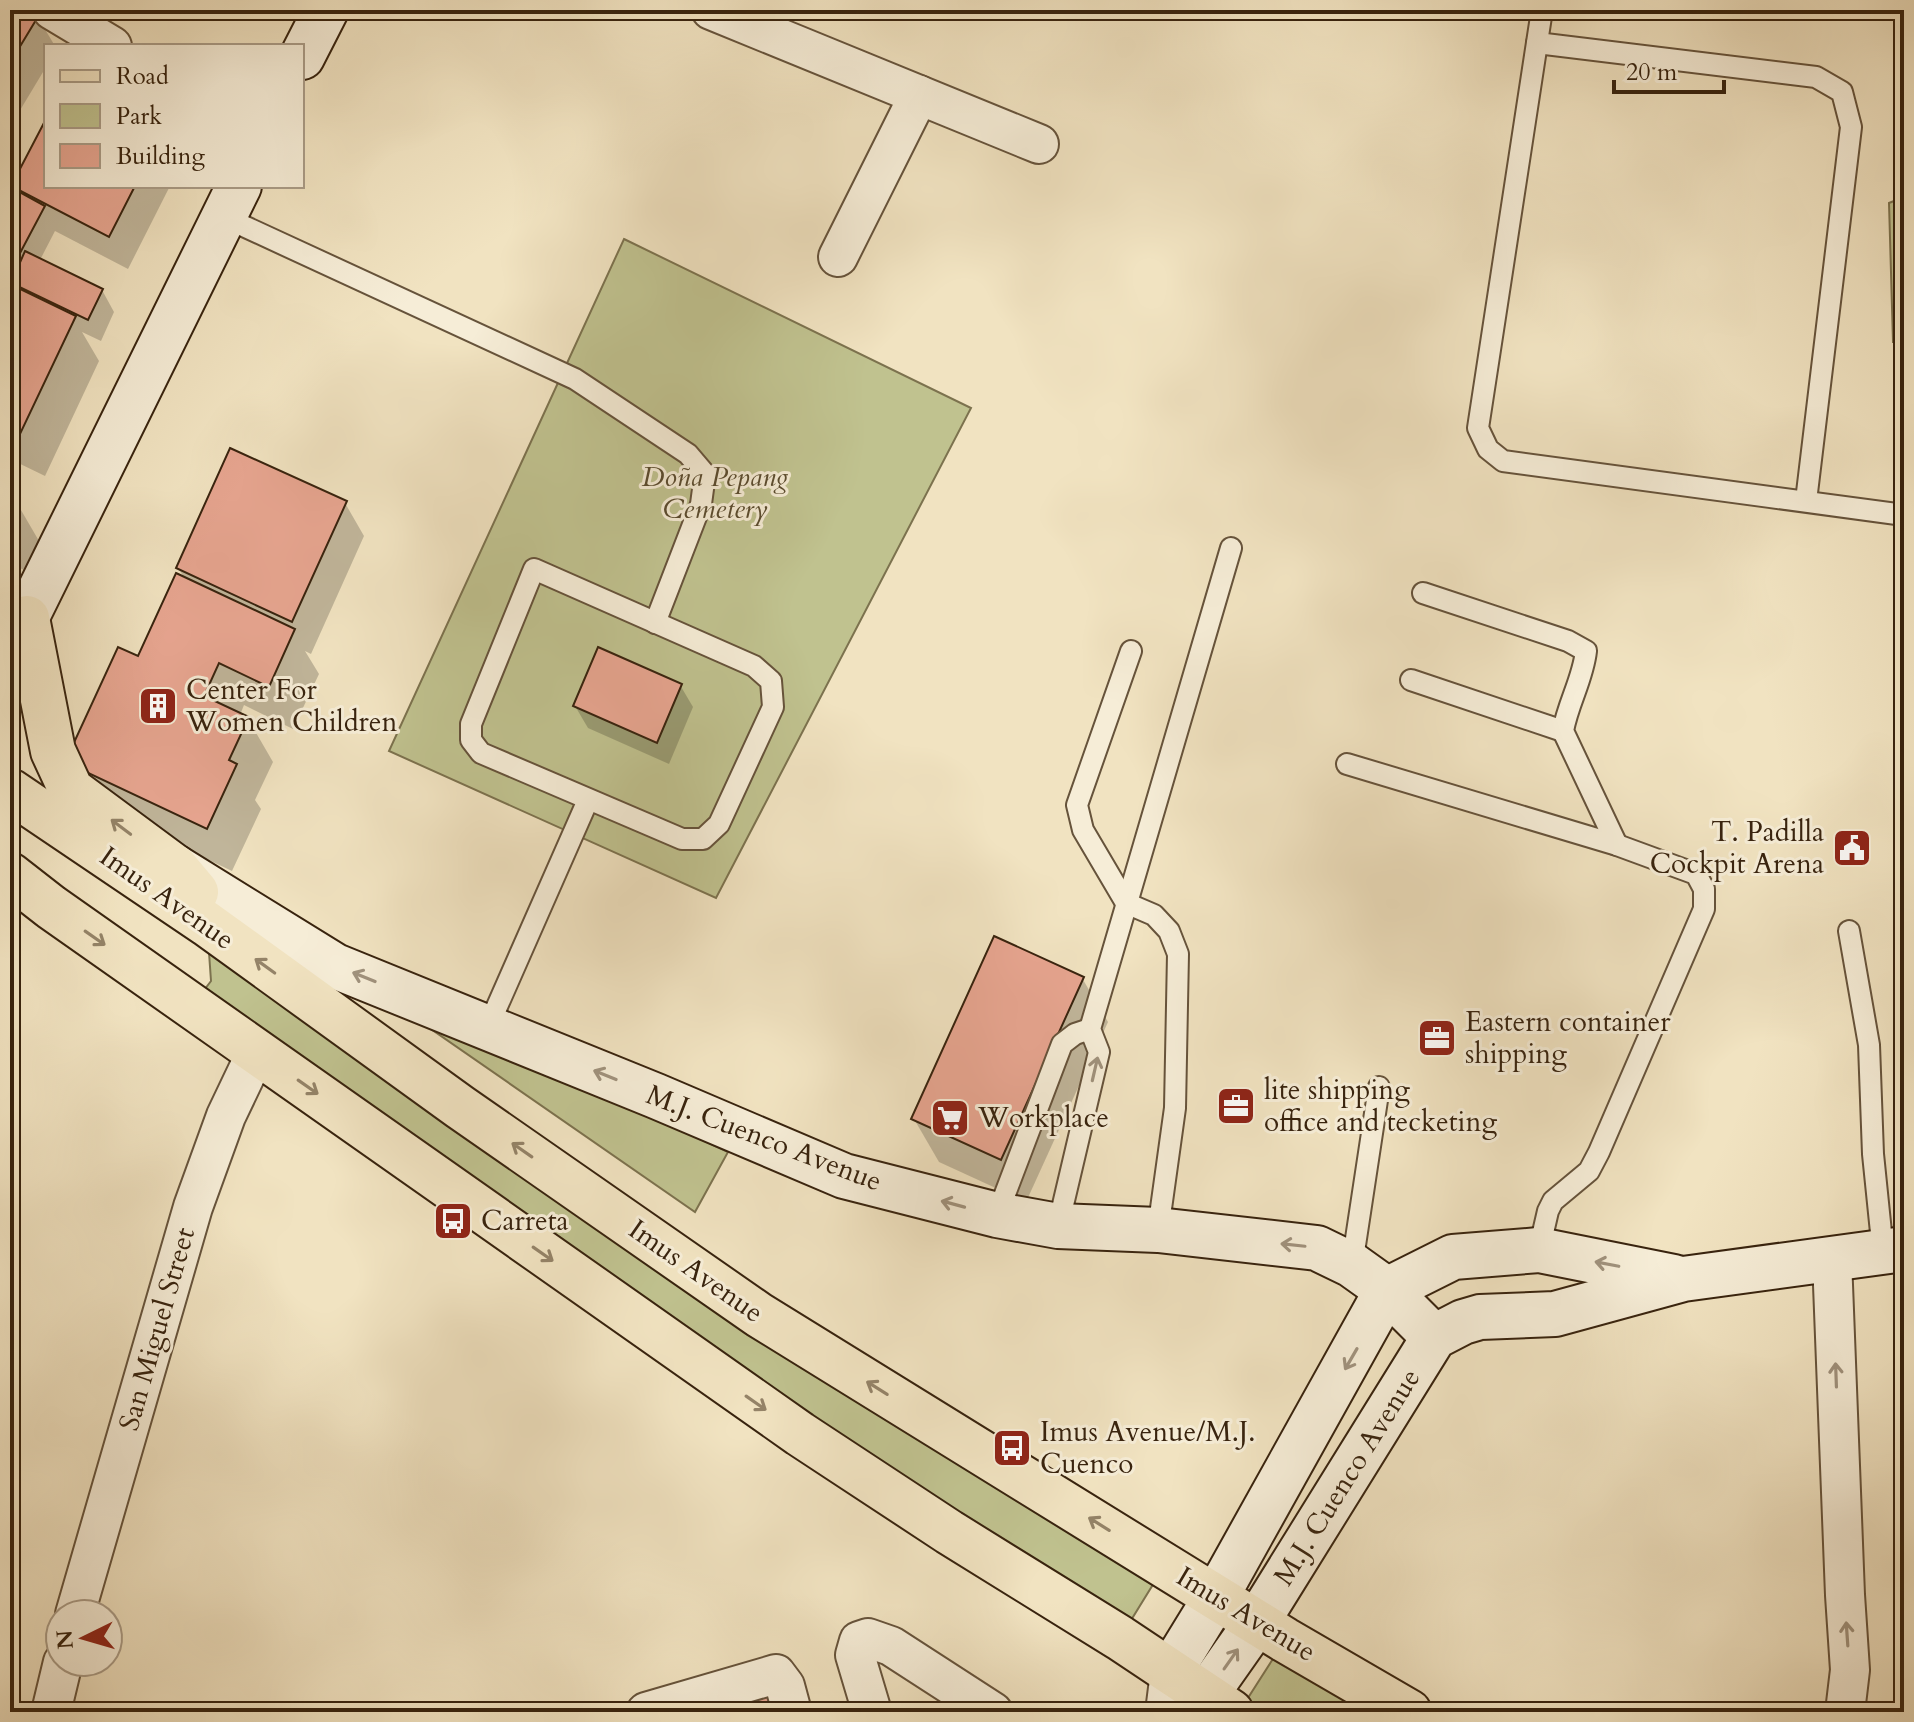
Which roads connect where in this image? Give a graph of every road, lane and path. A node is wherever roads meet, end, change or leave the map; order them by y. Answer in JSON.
{"nodes":[{"id":1,"x":52,"y":10,"type":"edge"},
{"id":2,"x":326,"y":10,"type":"edge"},
{"id":3,"x":711,"y":10,"type":"edge"},
{"id":4,"x":1542,"y":10,"type":"edge"},
{"id":5,"x":1537,"y":43,"type":"junction"},
{"id":6,"x":109,"y":44,"type":"edge"},
{"id":7,"x":304,"y":53,"type":"edge"},
{"id":8,"x":919,"y":95,"type":"junction"},
{"id":9,"x":1039,"y":144,"type":"dead end"},
{"id":10,"x":231,"y":201,"type":"edge"},
{"id":11,"x":838,"y":257,"type":"dead end"},
{"id":12,"x":1806,"y":501,"type":"junction"},
{"id":13,"x":1904,"y":515,"type":"edge"},
{"id":14,"x":1231,"y":548,"type":"dead end"},
{"id":15,"x":1423,"y":593,"type":"dead end"},
{"id":16,"x":655,"y":623,"type":"junction"},
{"id":17,"x":19,"y":635,"type":"edge"},
{"id":18,"x":1131,"y":651,"type":"dead end"},
{"id":19,"x":1411,"y":680,"type":"dead end"},
{"id":20,"x":1563,"y":731,"type":"junction"},
{"id":21,"x":1347,"y":764,"type":"dead end"},
{"id":22,"x":10,"y":791,"type":"edge"},
{"id":23,"x":588,"y":800,"type":"junction"},
{"id":24,"x":1617,"y":845,"type":"junction"},
{"id":25,"x":175,"y":867,"type":"junction"},
{"id":26,"x":10,"y":875,"type":"edge"},
{"id":27,"x":1126,"y":903,"type":"junction"},
{"id":28,"x":30,"y":911,"type":"edge"},
{"id":29,"x":207,"y":924,"type":"junction"},
{"id":30,"x":1849,"y":931,"type":"dead end"},
{"id":31,"x":488,"y":1027,"type":"junction"},
{"id":32,"x":1090,"y":1029,"type":"junction"},
{"id":33,"x":257,"y":1051,"type":"junction"},
{"id":34,"x":1379,"y":1087,"type":"dead end"},
{"id":35,"x":997,"y":1215,"type":"junction"},
{"id":36,"x":1058,"y":1226,"type":"junction"},
{"id":37,"x":1158,"y":1230,"type":"junction"},
{"id":38,"x":1539,"y":1250,"type":"junction"},
{"id":39,"x":1893,"y":1250,"type":"edge"},
{"id":40,"x":1832,"y":1259,"type":"junction"},
{"id":41,"x":1352,"y":1265,"type":"junction"},
{"id":42,"x":1683,"y":1279,"type":"junction"},
{"id":43,"x":1387,"y":1290,"type":"junction"},
{"id":44,"x":1434,"y":1337,"type":"junction"},
{"id":45,"x":1216,"y":1597,"type":"junction"},
{"id":46,"x":80,"y":1598,"type":"edge"},
{"id":47,"x":1257,"y":1622,"type":"junction"},
{"id":48,"x":59,"y":1678,"type":"edge"},
{"id":49,"x":1192,"y":1701,"type":"edge"},
{"id":50,"x":51,"y":1712,"type":"edge"},
{"id":51,"x":646,"y":1712,"type":"edge"},
{"id":52,"x":792,"y":1712,"type":"edge"},
{"id":53,"x":872,"y":1712,"type":"edge"},
{"id":54,"x":993,"y":1712,"type":"edge"},
{"id":55,"x":1409,"y":1712,"type":"edge"},
{"id":56,"x":1845,"y":1712,"type":"edge"}],
"edges":[{"from":1,"to":6,"type":"street"},
{"from":2,"to":7,"type":"main road"},
{"from":3,"to":8,"type":"street"},
{"from":4,"to":5,"type":"lane"},
{"from":5,"to":12,"type":"lane"},
{"from":5,"to":12,"type":"lane"},
{"from":8,"to":9,"type":"street"},
{"from":8,"to":11,"type":"street"},
{"from":10,"to":16,"type":"lane"},
{"from":10,"to":17,"type":"main road"},
{"from":12,"to":13,"type":"lane"},
{"from":14,"to":27,"type":"lane"},
{"from":15,"to":20,"type":"lane"},
{"from":16,"to":23,"type":"lane"},
{"from":16,"to":23,"type":"lane"},
{"from":25,"to":17,"type":"main road","one_way":true},
{"from":18,"to":27,"type":"lane"},
{"from":19,"to":20,"type":"lane"},
{"from":20,"to":24,"type":"lane"},
{"from":21,"to":24,"type":"lane"},
{"from":22,"to":29,"type":"main road","name":"Imus Avenue"},
{"from":23,"to":31,"type":"lane"},
{"from":24,"to":38,"type":"lane"},
{"from":25,"to":29,"type":"main road"},
{"from":31,"to":25,"type":"main road","name":"M.J. Cuenco Avenue","one_way":true},
{"from":26,"to":28,"type":"main road"},
{"from":27,"to":32,"type":"lane"},
{"from":27,"to":37,"type":"lane"},
{"from":28,"to":33,"type":"main road","one_way":true},
{"from":45,"to":29,"type":"main road","name":"Imus Avenue","one_way":true},
{"from":30,"to":39,"type":"lane"},
{"from":35,"to":31,"type":"main road","name":"M.J. Cuenco Avenue","one_way":true},
{"from":32,"to":35,"type":"lane"},
{"from":36,"to":32,"type":"lane","one_way":true},
{"from":33,"to":46,"type":"street","name":"San Miguel Street"},
{"from":33,"to":49,"type":"main road","one_way":true},
{"from":34,"to":41,"type":"lane"},
{"from":35,"to":36,"type":"main road","name":"M.J. Cuenco Avenue"},
{"from":36,"to":37,"type":"main road","name":"M.J. Cuenco Avenue"},
{"from":41,"to":37,"type":"main road","name":"M.J. Cuenco Avenue","one_way":true},
{"from":42,"to":38,"type":"main road","name":"M.J. Cuenco Avenue","one_way":true},
{"from":38,"to":43,"type":"main road","name":"M.J. Cuenco Avenue"},
{"from":39,"to":40,"type":"main road","name":"M.J. Cuenco Avenue"},
{"from":40,"to":42,"type":"main road","name":"M.J. Cuenco Avenue"},
{"from":56,"to":40,"type":"street","one_way":true},
{"from":41,"to":43,"type":"main road","name":"M.J. Cuenco Avenue"},
{"from":42,"to":44,"type":"main road","name":"M.J. Cuenco Avenue"},
{"from":43,"to":44,"type":"main road","name":"M.J. Cuenco Avenue"},
{"from":43,"to":45,"type":"main road","name":"M.J. Cuenco Avenue","one_way":true},
{"from":44,"to":47,"type":"main road","name":"M.J. Cuenco Avenue"},
{"from":45,"to":47,"type":"main road","name":"Imus Avenue"},
{"from":45,"to":49,"type":"main road","name":"M.J. Cuenco Avenue"},
{"from":49,"to":47,"type":"main road","name":"M.J. Cuenco Avenue","one_way":true},
{"from":47,"to":55,"type":"main road","name":"Imus Avenue"},
{"from":48,"to":50,"type":"street"},
{"from":51,"to":52,"type":"street"},
{"from":53,"to":54,"type":"street"}]}
